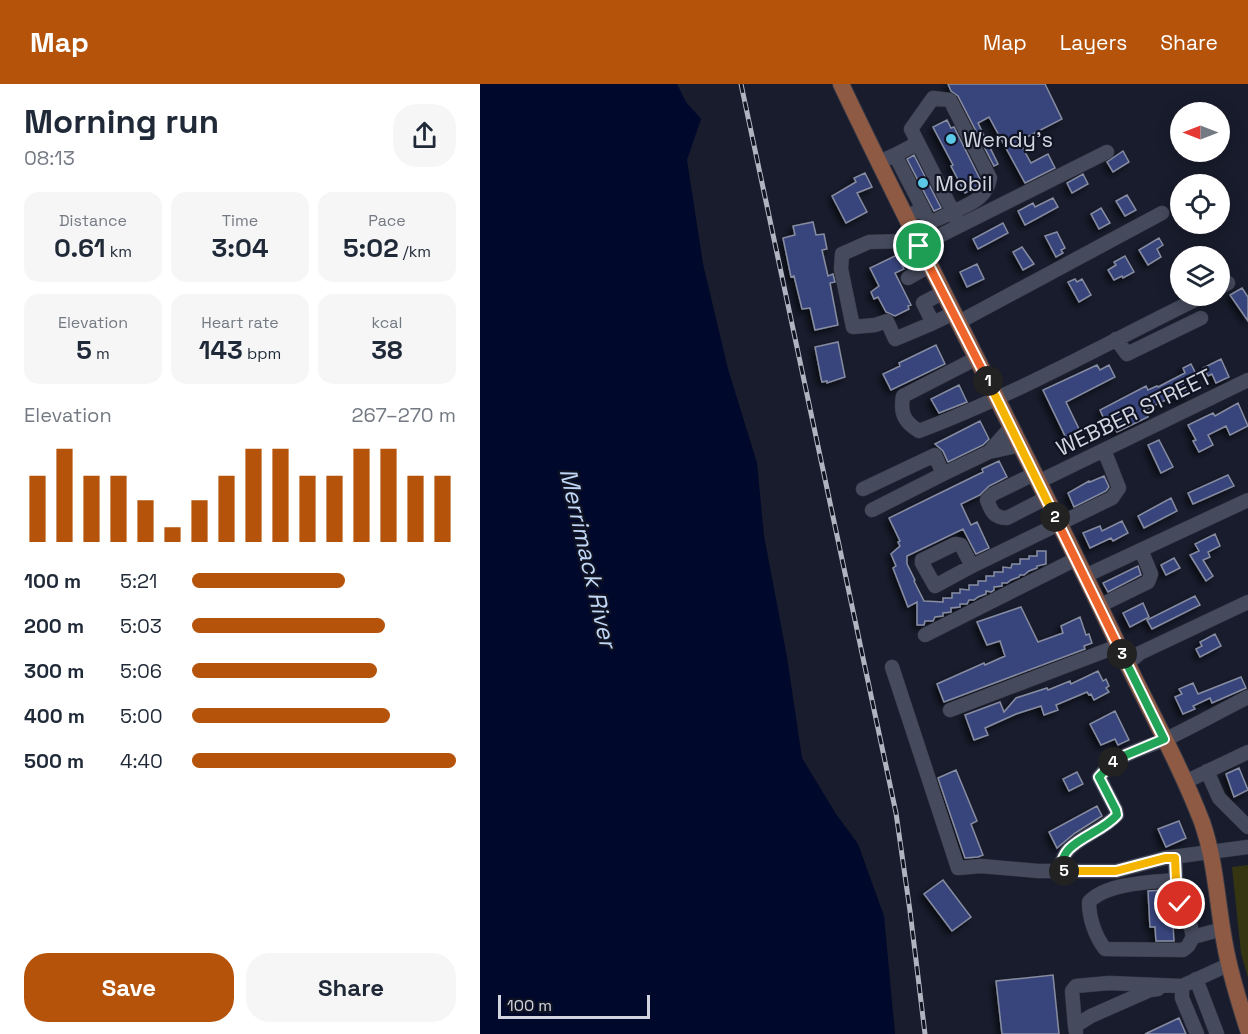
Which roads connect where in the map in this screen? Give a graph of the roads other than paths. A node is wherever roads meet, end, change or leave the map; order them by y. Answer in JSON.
{"nodes":[{"id":1,"x":841,"y":84,"type":"edge"},
{"id":2,"x":852,"y":84,"type":"edge"},
{"id":3,"x":862,"y":128,"type":"junction"},
{"id":4,"x":918,"y":143,"type":"junction"},
{"id":5,"x":1107,"y":152,"type":"dead end"},
{"id":6,"x":895,"y":155,"type":"junction"},
{"id":7,"x":878,"y":162,"type":"junction"},
{"id":8,"x":923,"y":209,"type":"junction"},
{"id":9,"x":953,"y":212,"type":"junction"},
{"id":10,"x":1162,"y":213,"type":"dead end"},
{"id":11,"x":905,"y":217,"type":"junction"},
{"id":12,"x":961,"y":227,"type":"junction"},
{"id":13,"x":919,"y":246,"type":"junction"},
{"id":14,"x":929,"y":266,"type":"junction"},
{"id":15,"x":908,"y":278,"type":"dead end"},
{"id":16,"x":942,"y":293,"type":"junction"},
{"id":17,"x":1183,"y":306,"type":"edge"},
{"id":18,"x":956,"y":317,"type":"junction"},
{"id":19,"x":1201,"y":318,"type":"dead end"},
{"id":20,"x":933,"y":323,"type":"junction"},
{"id":21,"x":1116,"y":339,"type":"junction"},
{"id":22,"x":977,"y":358,"type":"junction"},
{"id":23,"x":1248,"y":380,"type":"edge"},
{"id":24,"x":997,"y":398,"type":"junction"},
{"id":25,"x":1011,"y":427,"type":"junction"},
{"id":26,"x":1020,"y":445,"type":"junction"},
{"id":27,"x":1104,"y":450,"type":"junction"},
{"id":28,"x":989,"y":452,"type":"junction"},
{"id":29,"x":943,"y":474,"type":"junction"},
{"id":30,"x":1036,"y":478,"type":"junction"},
{"id":31,"x":863,"y":489,"type":"dead end"},
{"id":32,"x":1046,"y":498,"type":"junction"},
{"id":33,"x":1248,"y":500,"type":"edge"},
{"id":34,"x":872,"y":510,"type":"dead end"},
{"id":35,"x":1059,"y":524,"type":"junction"},
{"id":36,"x":1141,"y":550,"type":"junction"},
{"id":37,"x":1076,"y":559,"type":"junction"},
{"id":38,"x":972,"y":566,"type":"dead end"},
{"id":39,"x":1085,"y":576,"type":"junction"},
{"id":40,"x":1248,"y":602,"type":"edge"},
{"id":41,"x":1099,"y":606,"type":"junction"},
{"id":42,"x":925,"y":635,"type":"dead end"},
{"id":43,"x":1118,"y":646,"type":"junction"},
{"id":44,"x":1127,"y":664,"type":"junction"},
{"id":45,"x":892,"y":667,"type":"dead end"},
{"id":46,"x":1248,"y":696,"type":"edge"},
{"id":47,"x":950,"y":710,"type":"dead end"},
{"id":48,"x":1164,"y":739,"type":"junction"},
{"id":49,"x":1248,"y":752,"type":"edge"},
{"id":50,"x":1207,"y":771,"type":"junction"},
{"id":51,"x":1185,"y":782,"type":"junction"},
{"id":52,"x":1248,"y":826,"type":"edge"},
{"id":53,"x":1248,"y":847,"type":"edge"},
{"id":54,"x":1211,"y":854,"type":"junction"},
{"id":55,"x":1175,"y":858,"type":"junction"},
{"id":56,"x":1062,"y":871,"type":"junction"},
{"id":57,"x":1176,"y":880,"type":"junction"},
{"id":58,"x":1223,"y":929,"type":"junction"},
{"id":59,"x":1193,"y":937,"type":"junction"},
{"id":60,"x":1230,"y":964,"type":"junction"},
{"id":61,"x":1196,"y":980,"type":"junction"},
{"id":62,"x":1182,"y":986,"type":"junction"},
{"id":63,"x":1075,"y":1030,"type":"edge"},
{"id":64,"x":1248,"y":1030,"type":"edge"},
{"id":65,"x":1197,"y":1034,"type":"edge"},
{"id":66,"x":1217,"y":1034,"type":"edge"}],
"edges":[{"from":1,"to":3,"type":"main road"},
{"from":2,"to":3,"type":"main road"},
{"from":3,"to":7,"type":"main road"},
{"from":4,"to":6,"type":"street"},
{"from":4,"to":9,"type":"street"},
{"from":4,"to":9,"type":"street"},
{"from":5,"to":12,"type":"street"},
{"from":6,"to":7,"type":"street"},
{"from":6,"to":8,"type":"street"},
{"from":7,"to":11,"type":"main road"},
{"from":8,"to":9,"type":"street"},
{"from":8,"to":11,"type":"street"},
{"from":9,"to":12,"type":"street"},
{"from":10,"to":18,"type":"street"},
{"from":11,"to":13,"type":"main road"},
{"from":12,"to":13,"type":"street"},
{"from":13,"to":14,"type":"main road"},
{"from":13,"to":20,"type":"street"},
{"from":14,"to":15,"type":"street"},
{"from":14,"to":16,"type":"main road"},
{"from":16,"to":18,"type":"main road"},
{"from":16,"to":20,"type":"street"},
{"from":17,"to":21,"type":"street"},
{"from":18,"to":20,"type":"street"},
{"from":18,"to":22,"type":"main road"},
{"from":19,"to":21,"type":"street"},
{"from":21,"to":24,"type":"street"},
{"from":22,"to":24,"type":"main road"},
{"from":22,"to":24,"type":"street"},
{"from":23,"to":27,"type":"street","name":"WEBBER STREET"},
{"from":24,"to":25,"type":"main road"},
{"from":25,"to":26,"type":"main road"},
{"from":25,"to":28,"type":"street"},
{"from":26,"to":28,"type":"street"},
{"from":26,"to":30,"type":"main road"},
{"from":27,"to":30,"type":"street","name":"WEBBER STREET"},
{"from":27,"to":35,"type":"street"},
{"from":28,"to":29,"type":"street"},
{"from":29,"to":31,"type":"street"},
{"from":29,"to":34,"type":"street"},
{"from":30,"to":32,"type":"main road"},
{"from":30,"to":32,"type":"street","name":"WEBBER STREET"},
{"from":32,"to":35,"type":"main road"},
{"from":33,"to":36,"type":"street"},
{"from":35,"to":37,"type":"main road"},
{"from":35,"to":38,"type":"street"},
{"from":36,"to":39,"type":"street"},
{"from":36,"to":41,"type":"street"},
{"from":37,"to":39,"type":"main road"},
{"from":37,"to":42,"type":"street"},
{"from":39,"to":41,"type":"main road"},
{"from":40,"to":44,"type":"street"},
{"from":41,"to":43,"type":"main road"},
{"from":43,"to":44,"type":"main road"},
{"from":43,"to":47,"type":"street"},
{"from":44,"to":48,"type":"main road"},
{"from":45,"to":56,"type":"street"},
{"from":46,"to":48,"type":"street"},
{"from":48,"to":51,"type":"main road"},
{"from":48,"to":56,"type":"street"},
{"from":49,"to":50,"type":"street"},
{"from":50,"to":51,"type":"street"},
{"from":50,"to":52,"type":"street"},
{"from":51,"to":54,"type":"main road"},
{"from":53,"to":54,"type":"street"},
{"from":54,"to":55,"type":"street"},
{"from":54,"to":58,"type":"main road"},
{"from":55,"to":56,"type":"street"},
{"from":55,"to":57,"type":"street"},
{"from":57,"to":59,"type":"street"},
{"from":57,"to":59,"type":"street"},
{"from":58,"to":59,"type":"street"},
{"from":58,"to":60,"type":"main road"},
{"from":60,"to":61,"type":"street"},
{"from":60,"to":64,"type":"main road"},
{"from":61,"to":62,"type":"street"},
{"from":61,"to":66,"type":"street"},
{"from":62,"to":63,"type":"street"},
{"from":62,"to":63,"type":"street"},
{"from":62,"to":65,"type":"street"}]}
